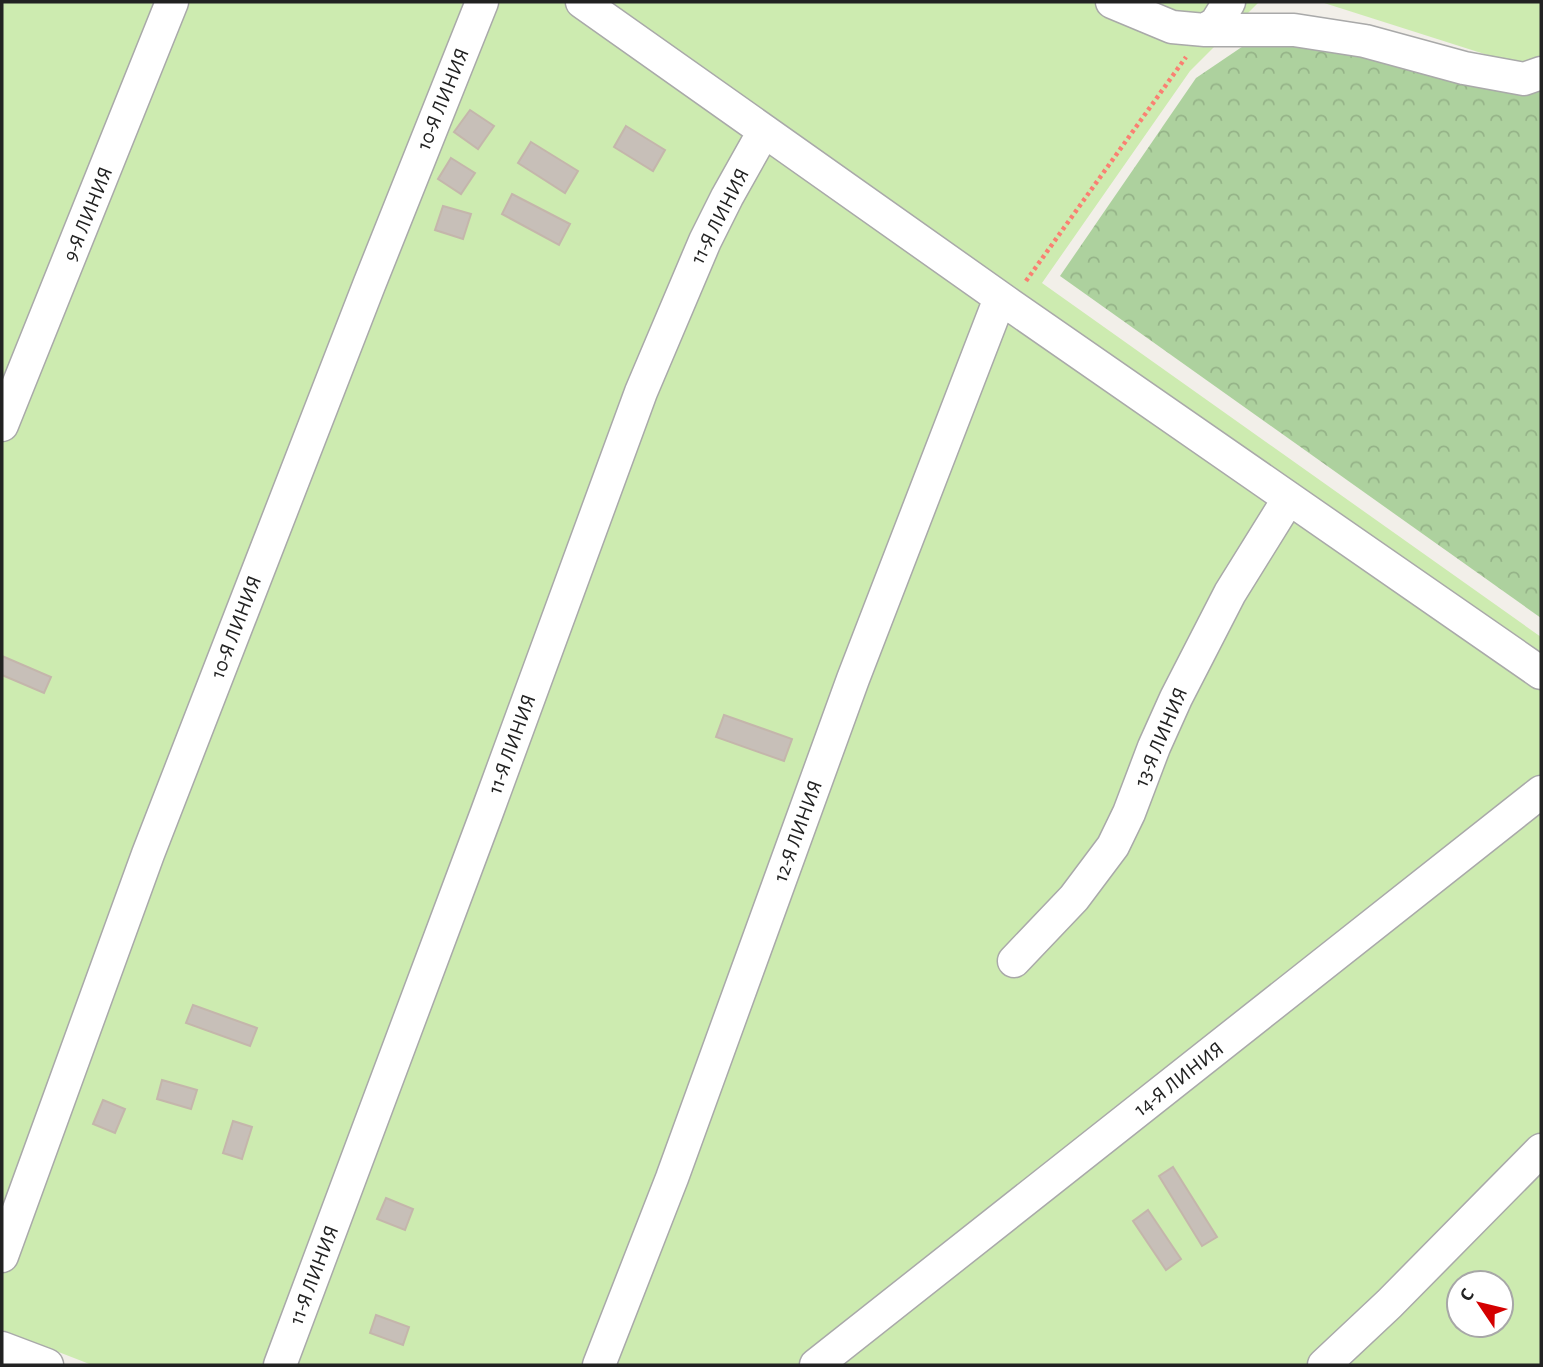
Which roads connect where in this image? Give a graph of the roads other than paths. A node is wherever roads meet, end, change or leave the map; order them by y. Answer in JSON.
{"nodes":[{"id":1,"x":172,"y":2,"type":"edge"},
{"id":2,"x":482,"y":2,"type":"edge"},
{"id":3,"x":582,"y":2,"type":"edge"},
{"id":4,"x":1112,"y":2,"type":"edge"},
{"id":5,"x":1229,"y":2,"type":"edge"},
{"id":6,"x":1205,"y":30,"type":"junction"},
{"id":7,"x":1541,"y":73,"type":"edge"},
{"id":8,"x":764,"y":131,"type":"junction"},
{"id":9,"x":1005,"y":301,"type":"junction"},
{"id":10,"x":2,"y":425,"type":"edge"},
{"id":11,"x":1289,"y":498,"type":"junction"},
{"id":12,"x":1541,"y":673,"type":"edge"},
{"id":13,"x":1541,"y":792,"type":"edge"},
{"id":14,"x":1014,"y":961,"type":"dead end"},
{"id":15,"x":1541,"y":1150,"type":"edge"},
{"id":16,"x":2,"y":1256,"type":"edge"},
{"id":17,"x":2,"y":1348,"type":"edge"},
{"id":18,"x":47,"y":1365,"type":"edge"},
{"id":19,"x":280,"y":1365,"type":"edge"},
{"id":20,"x":599,"y":1365,"type":"edge"},
{"id":21,"x":816,"y":1365,"type":"edge"},
{"id":22,"x":1324,"y":1365,"type":"edge"}],
"edges":[{"from":1,"to":10,"type":"street","name":"9-Я ЛИНИЯ"},
{"from":2,"to":16,"type":"street","name":"10-Я ЛИНИЯ"},
{"from":3,"to":8,"type":"street"},
{"from":4,"to":6,"type":"street"},
{"from":5,"to":6,"type":"street"},
{"from":6,"to":7,"type":"street"},
{"from":8,"to":9,"type":"street"},
{"from":8,"to":19,"type":"street","name":"11-Я ЛИНИЯ"},
{"from":9,"to":11,"type":"street"},
{"from":9,"to":20,"type":"street","name":"12-Я ЛИНИЯ"},
{"from":11,"to":12,"type":"street"},
{"from":11,"to":14,"type":"street","name":"13-Я ЛИНИЯ"},
{"from":13,"to":21,"type":"street","name":"14-Я ЛИНИЯ"},
{"from":15,"to":22,"type":"street"},
{"from":17,"to":18,"type":"street"}]}
